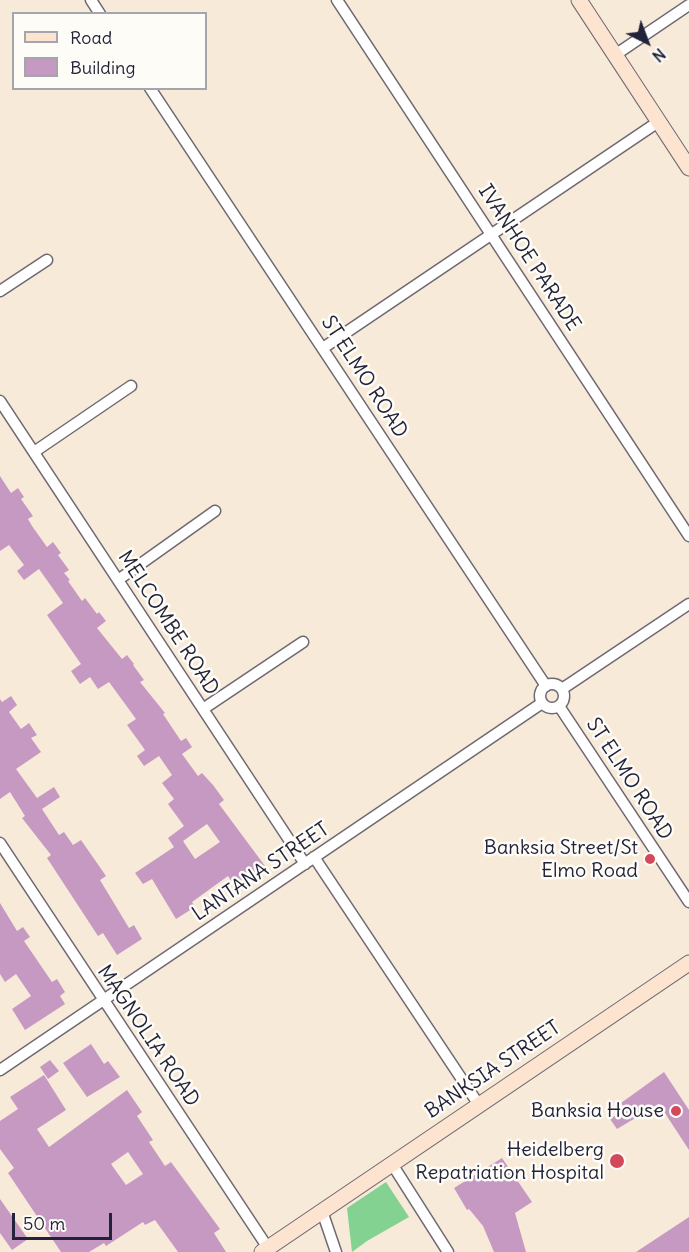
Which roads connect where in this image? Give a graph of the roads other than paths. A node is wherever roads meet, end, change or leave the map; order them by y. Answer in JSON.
{"nodes":[{"id":1,"x":337,"y":0,"type":"edge"},
{"id":2,"x":579,"y":0,"type":"edge"},
{"id":3,"x":689,"y":5,"type":"edge"},
{"id":4,"x":615,"y":55,"type":"junction"},
{"id":5,"x":151,"y":90,"type":"edge"},
{"id":6,"x":658,"y":122,"type":"junction"},
{"id":7,"x":689,"y":168,"type":"edge"},
{"id":8,"x":492,"y":234,"type":"junction"},
{"id":9,"x":47,"y":260,"type":"dead end"},
{"id":10,"x":0,"y":291,"type":"edge"},
{"id":11,"x":323,"y":348,"type":"junction"},
{"id":12,"x":131,"y":386,"type":"dead end"},
{"id":13,"x":0,"y":401,"type":"edge"},
{"id":14,"x":34,"y":452,"type":"junction"},
{"id":15,"x":215,"y":511,"type":"dead end"},
{"id":16,"x":689,"y":536,"type":"edge"},
{"id":17,"x":118,"y":580,"type":"junction"},
{"id":18,"x":689,"y":604,"type":"edge"},
{"id":19,"x":303,"y":642,"type":"dead end"},
{"id":20,"x":546,"y":686,"type":"junction"},
{"id":21,"x":562,"y":689,"type":"junction"},
{"id":22,"x":542,"y":703,"type":"junction"},
{"id":23,"x":559,"y":706,"type":"junction"},
{"id":24,"x":203,"y":710,"type":"junction"},
{"id":25,"x":0,"y":843,"type":"edge"},
{"id":26,"x":310,"y":860,"type":"junction"},
{"id":27,"x":689,"y":902,"type":"edge"},
{"id":28,"x":689,"y":963,"type":"edge"},
{"id":29,"x":103,"y":1000,"type":"junction"},
{"id":30,"x":0,"y":1070,"type":"edge"},
{"id":31,"x":479,"y":1105,"type":"junction"},
{"id":32,"x":392,"y":1164,"type":"junction"},
{"id":33,"x":322,"y":1211,"type":"junction"},
{"id":34,"x":265,"y":1250,"type":"edge"},
{"id":35,"x":336,"y":1252,"type":"edge"},
{"id":36,"x":448,"y":1252,"type":"edge"}],
"edges":[{"from":1,"to":8,"type":"street","name":"IVANHOE PARADE"},
{"from":2,"to":4,"type":"street"},
{"from":3,"to":4,"type":"street"},
{"from":4,"to":6,"type":"street"},
{"from":5,"to":11,"type":"street","name":"ST ELMO ROAD"},
{"from":6,"to":7,"type":"street"},
{"from":6,"to":8,"type":"street"},
{"from":8,"to":11,"type":"street"},
{"from":8,"to":16,"type":"street","name":"IVANHOE PARADE"},
{"from":9,"to":10,"type":"street"},
{"from":11,"to":20,"type":"street","name":"ST ELMO ROAD"},
{"from":12,"to":14,"type":"street"},
{"from":13,"to":14,"type":"street","name":"MELCOMBE ROAD"},
{"from":14,"to":17,"type":"street","name":"MELCOMBE ROAD"},
{"from":15,"to":17,"type":"street"},
{"from":17,"to":24,"type":"street","name":"MELCOMBE ROAD"},
{"from":18,"to":21,"type":"street"},
{"from":19,"to":24,"type":"street"},
{"from":20,"to":21,"type":"street"},
{"from":20,"to":22,"type":"street"},
{"from":21,"to":23,"type":"street"},
{"from":22,"to":23,"type":"street"},
{"from":22,"to":26,"type":"street","name":"LANTANA STREET"},
{"from":23,"to":27,"type":"street","name":"ST ELMO ROAD"},
{"from":24,"to":26,"type":"street","name":"MELCOMBE ROAD"},
{"from":25,"to":29,"type":"street","name":"MAGNOLIA ROAD"},
{"from":26,"to":29,"type":"street","name":"LANTANA STREET"},
{"from":26,"to":31,"type":"street","name":"MELCOMBE ROAD"},
{"from":28,"to":31,"type":"street","name":"BANKSIA STREET"},
{"from":29,"to":30,"type":"street","name":"LANTANA STREET"},
{"from":29,"to":34,"type":"street","name":"MAGNOLIA ROAD"},
{"from":31,"to":32,"type":"street","name":"BANKSIA STREET"},
{"from":32,"to":33,"type":"street","name":"BANKSIA STREET"},
{"from":32,"to":36,"type":"street"},
{"from":33,"to":34,"type":"street","name":"BANKSIA STREET"},
{"from":33,"to":35,"type":"street"}]}
